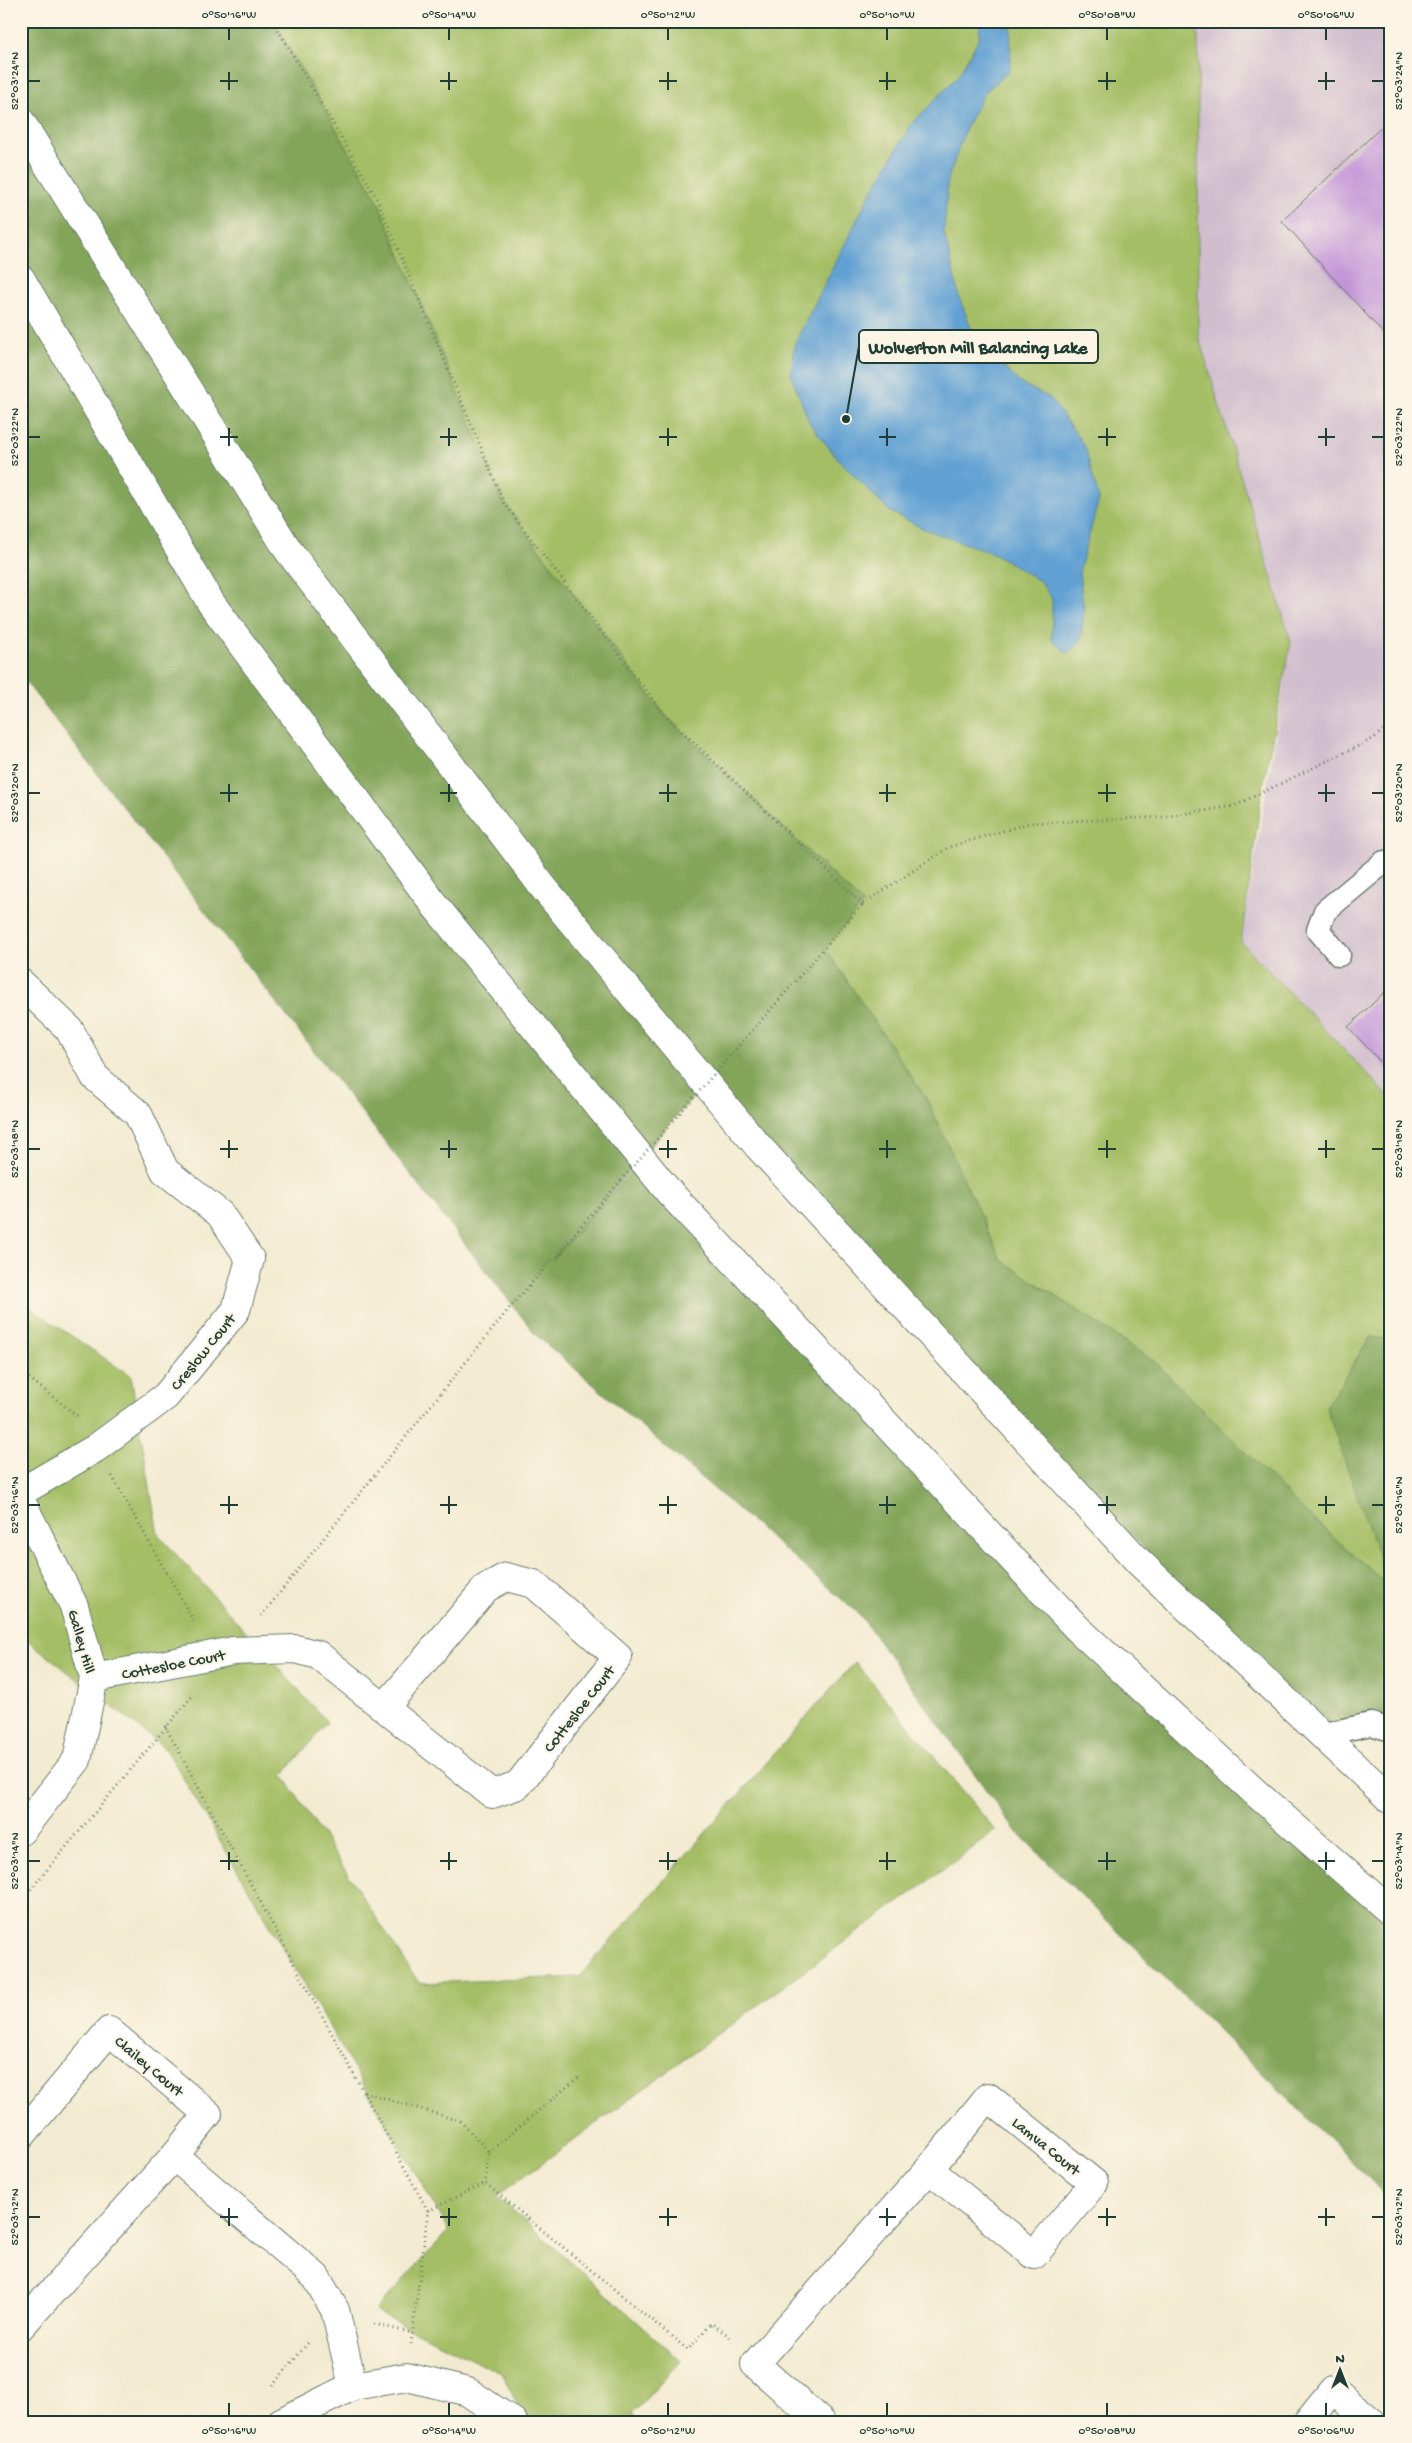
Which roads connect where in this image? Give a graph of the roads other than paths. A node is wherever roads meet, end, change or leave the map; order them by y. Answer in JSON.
{"nodes":[{"id":1,"x":21,"y":122,"type":"edge"},
{"id":2,"x":21,"y":279,"type":"edge"},
{"id":3,"x":1391,"y":862,"type":"edge"},
{"id":4,"x":1339,"y":955,"type":"dead end"},
{"id":5,"x":21,"y":983,"type":"edge"},
{"id":6,"x":21,"y":1492,"type":"edge"},
{"id":7,"x":21,"y":1501,"type":"edge"},
{"id":8,"x":94,"y":1678,"type":"junction"},
{"id":9,"x":385,"y":1707,"type":"junction"},
{"id":10,"x":1391,"y":1730,"type":"edge"},
{"id":11,"x":1320,"y":1735,"type":"junction"},
{"id":12,"x":1391,"y":1800,"type":"edge"},
{"id":13,"x":21,"y":1831,"type":"edge"},
{"id":14,"x":1391,"y":1912,"type":"edge"},
{"id":15,"x":21,"y":2136,"type":"edge"},
{"id":16,"x":174,"y":2156,"type":"junction"},
{"id":17,"x":929,"y":2169,"type":"junction"},
{"id":18,"x":21,"y":2326,"type":"edge"},
{"id":19,"x":353,"y":2386,"type":"junction"},
{"id":20,"x":281,"y":2422,"type":"edge"},
{"id":21,"x":513,"y":2422,"type":"edge"},
{"id":22,"x":821,"y":2422,"type":"edge"},
{"id":23,"x":1308,"y":2422,"type":"edge"},
{"id":24,"x":1372,"y":2422,"type":"edge"}],
"edges":[{"from":1,"to":11,"type":"main road"},
{"from":2,"to":14,"type":"main road"},
{"from":3,"to":4,"type":"lane"},
{"from":5,"to":6,"type":"main road","name":"Creslow Court"},
{"from":7,"to":8,"type":"main road","name":"Galley Hill"},
{"from":8,"to":9,"type":"main road","name":"Cottesloe Court"},
{"from":8,"to":13,"type":"main road","name":"Galley Hill"},
{"from":9,"to":9,"type":"main road","name":"Cottesloe Court"},
{"from":10,"to":11,"type":"lane"},
{"from":11,"to":12,"type":"main road"},
{"from":15,"to":16,"type":"main road","name":"Clailey Court"},
{"from":16,"to":18,"type":"main road","name":"Clailey Court"},
{"from":16,"to":19,"type":"main road"},
{"from":17,"to":17,"type":"main road","name":"Lamva Court"},
{"from":17,"to":22,"type":"main road","name":"Lamva Court"},
{"from":19,"to":20,"type":"main road"},
{"from":19,"to":21,"type":"main road"},
{"from":23,"to":24,"type":"main road"}]}
